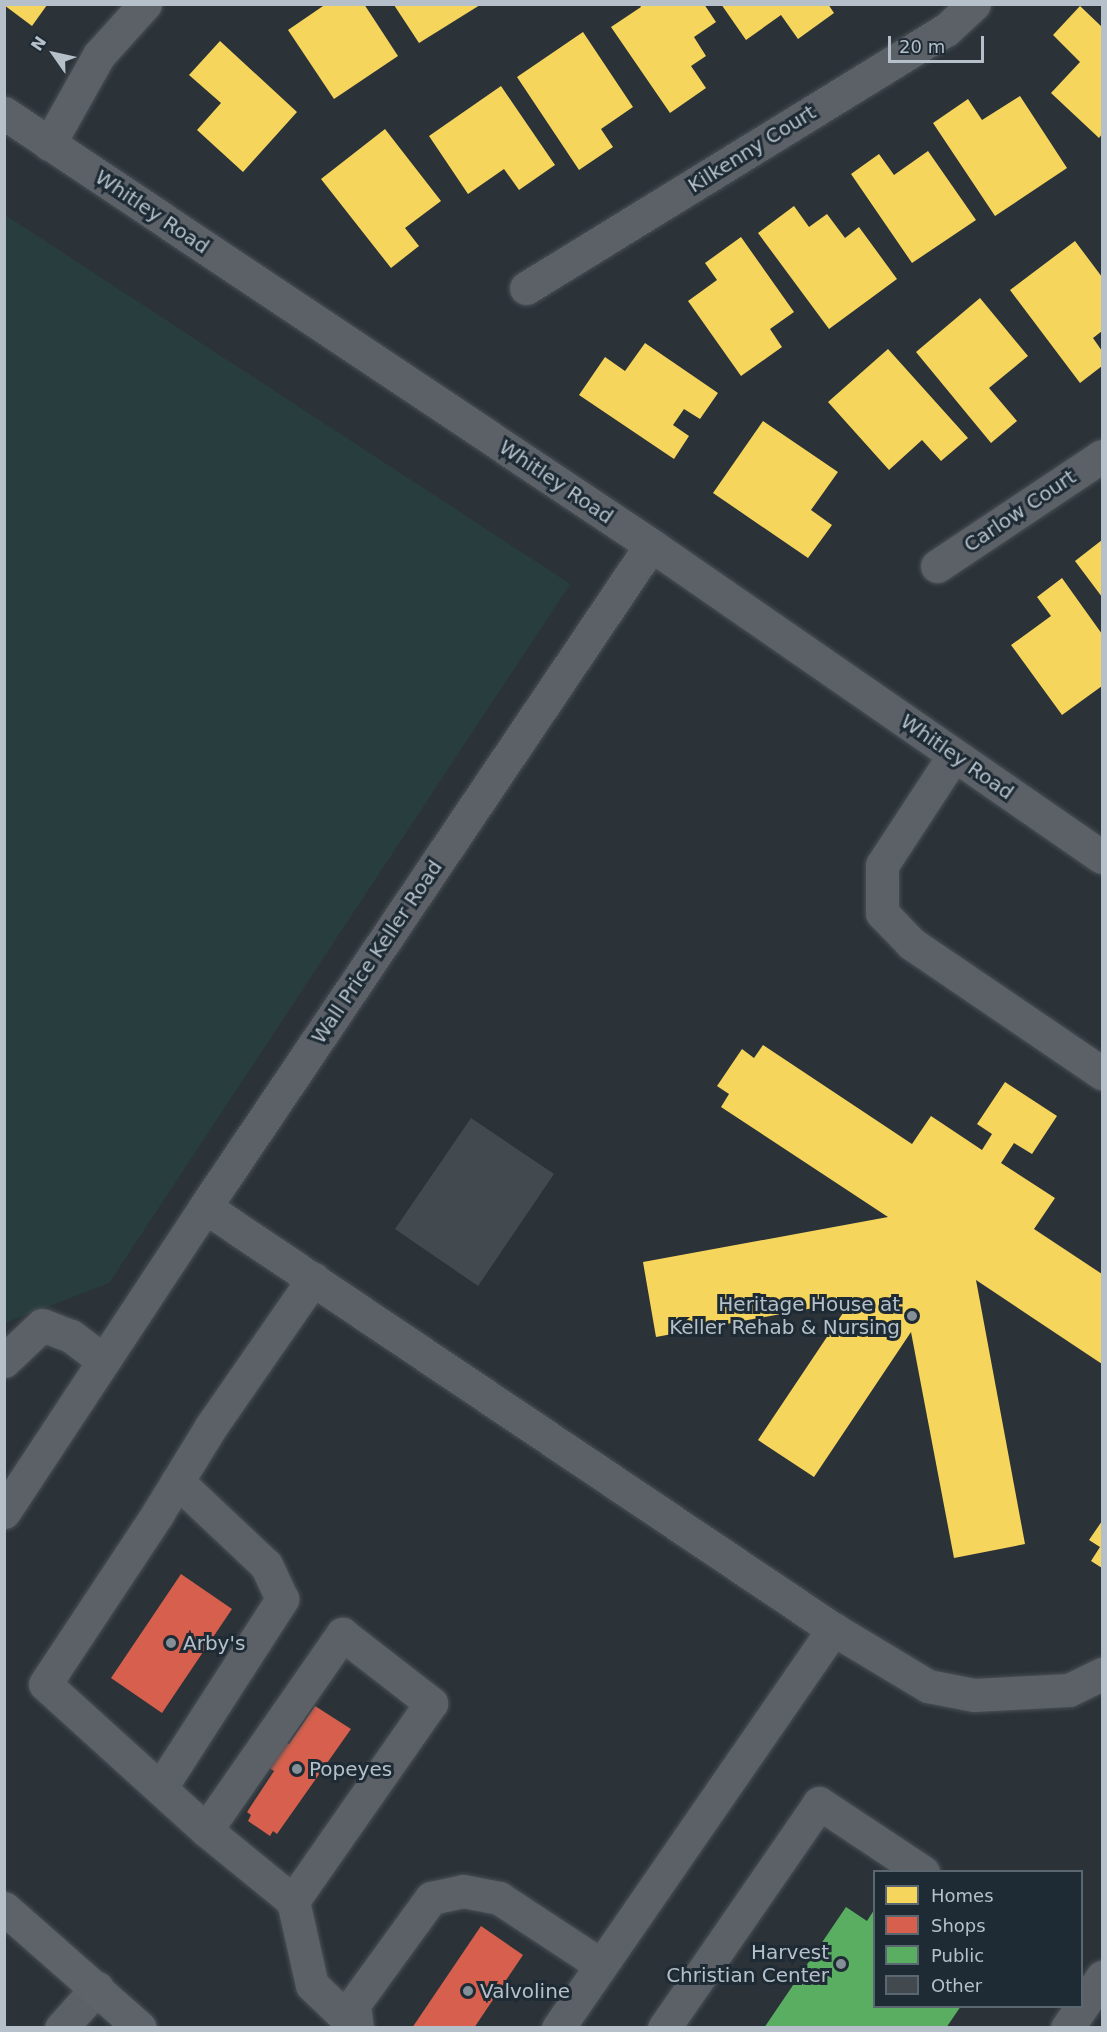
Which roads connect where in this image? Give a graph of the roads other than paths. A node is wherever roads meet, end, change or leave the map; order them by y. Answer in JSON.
{"nodes":[{"id":1,"x":145,"y":4,"type":"edge"},
{"id":2,"x":974,"y":4,"type":"edge"},
{"id":3,"x":4,"y":113,"type":"edge"},
{"id":4,"x":49,"y":144,"type":"junction"},
{"id":5,"x":526,"y":288,"type":"dead end"},
{"id":6,"x":1102,"y":456,"type":"edge"},
{"id":7,"x":651,"y":545,"type":"junction"},
{"id":8,"x":937,"y":566,"type":"dead end"},
{"id":9,"x":954,"y":755,"type":"junction"},
{"id":10,"x":1102,"y":857,"type":"edge"},
{"id":11,"x":1102,"y":1073,"type":"edge"},
{"id":12,"x":205,"y":1207,"type":"junction"},
{"id":13,"x":313,"y":1279,"type":"junction"},
{"id":14,"x":104,"y":1360,"type":"junction"},
{"id":15,"x":4,"y":1361,"type":"edge"},
{"id":16,"x":177,"y":1480,"type":"junction"},
{"id":17,"x":4,"y":1512,"type":"edge"},
{"id":18,"x":833,"y":1629,"type":"junction"},
{"id":19,"x":1102,"y":1674,"type":"edge"},
{"id":20,"x":161,"y":1787,"type":"junction"},
{"id":21,"x":206,"y":1830,"type":"junction"},
{"id":22,"x":920,"y":1870,"type":"edge"},
{"id":23,"x":292,"y":1901,"type":"junction"},
{"id":24,"x":4,"y":1908,"type":"edge"},
{"id":25,"x":601,"y":1965,"type":"junction"},
{"id":26,"x":1102,"y":1977,"type":"edge"},
{"id":27,"x":97,"y":1988,"type":"junction"},
{"id":28,"x":1083,"y":2005,"type":"edge"},
{"id":29,"x":1081,"y":2008,"type":"edge"},
{"id":30,"x":356,"y":2027,"type":"edge"},
{"id":31,"x":61,"y":2028,"type":"edge"},
{"id":32,"x":141,"y":2028,"type":"edge"},
{"id":33,"x":558,"y":2028,"type":"edge"},
{"id":34,"x":664,"y":2028,"type":"edge"},
{"id":35,"x":1067,"y":2028,"type":"edge"}],
"edges":[{"from":1,"to":4,"type":"street"},
{"from":2,"to":5,"type":"street","name":"Kilkenny Court"},
{"from":3,"to":4,"type":"street","name":"Whitley Road"},
{"from":4,"to":7,"type":"street","name":"Whitley Road"},
{"from":6,"to":8,"type":"street","name":"Carlow Court"},
{"from":7,"to":9,"type":"street","name":"Whitley Road"},
{"from":7,"to":12,"type":"street","name":"Wall Price Keller Road"},
{"from":9,"to":10,"type":"street","name":"Whitley Road"},
{"from":9,"to":11,"type":"street"},
{"from":12,"to":13,"type":"street"},
{"from":12,"to":14,"type":"street","name":"Wall Price Keller Road"},
{"from":13,"to":16,"type":"street"},
{"from":13,"to":18,"type":"street"},
{"from":14,"to":15,"type":"street"},
{"from":14,"to":17,"type":"street","name":"Wall Price Keller Road"},
{"from":16,"to":20,"type":"street"},
{"from":16,"to":20,"type":"street"},
{"from":18,"to":19,"type":"street"},
{"from":18,"to":25,"type":"street"},
{"from":20,"to":21,"type":"street"},
{"from":21,"to":23,"type":"street"},
{"from":21,"to":23,"type":"street"},
{"from":22,"to":34,"type":"street"},
{"from":23,"to":30,"type":"street"},
{"from":24,"to":27,"type":"main road"},
{"from":25,"to":30,"type":"street"},
{"from":25,"to":33,"type":"street"},
{"from":26,"to":28,"type":"street"},
{"from":27,"to":31,"type":"street"},
{"from":27,"to":32,"type":"main road"},
{"from":29,"to":35,"type":"street"}]}
